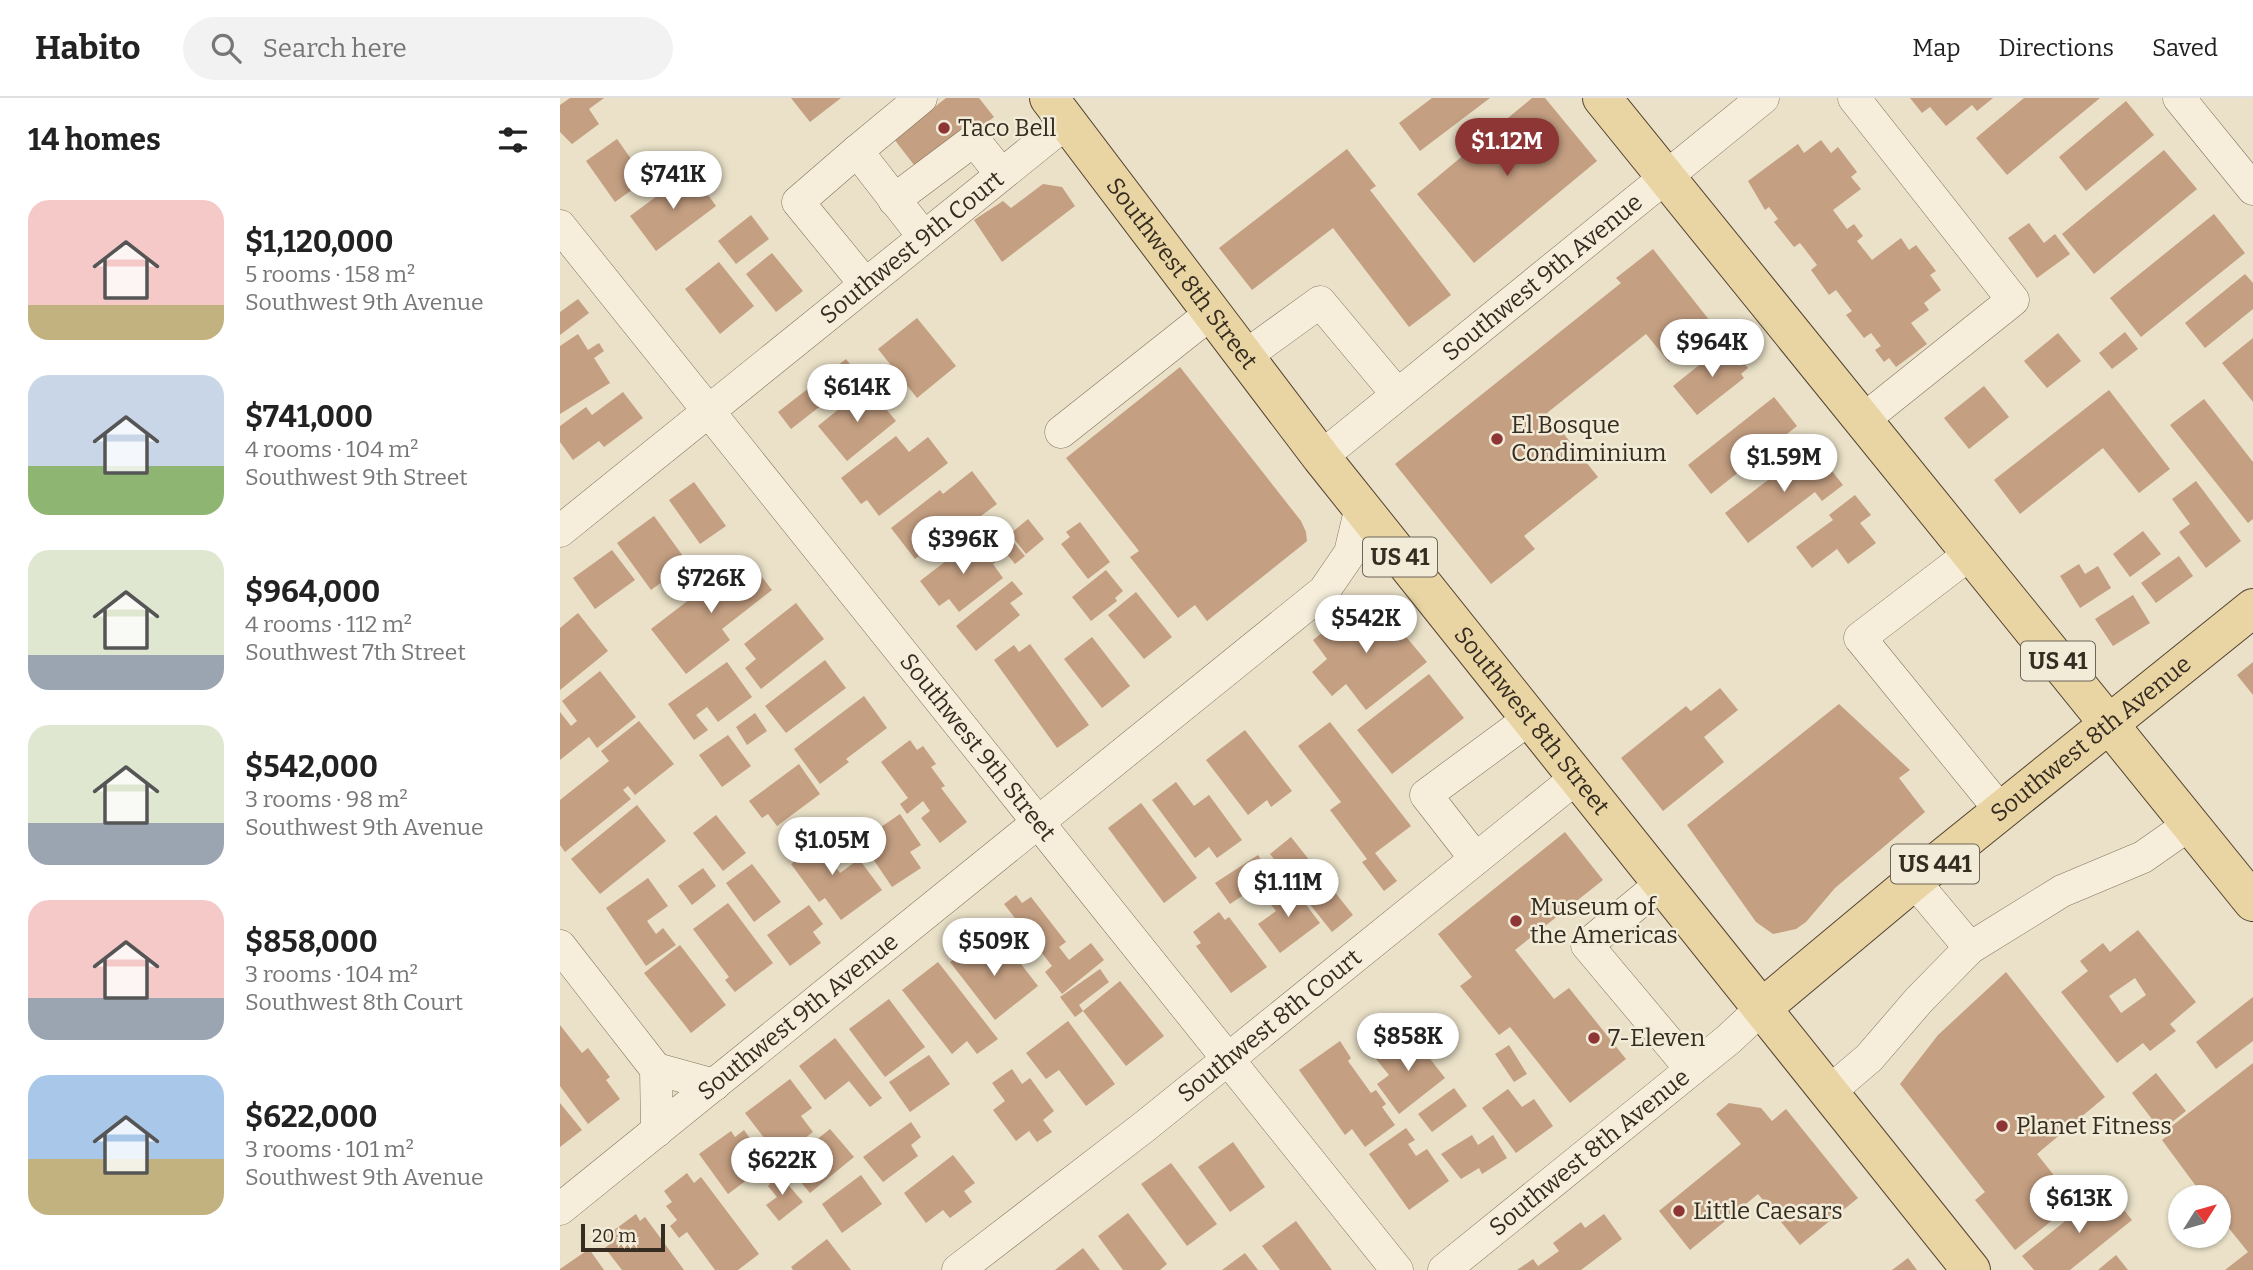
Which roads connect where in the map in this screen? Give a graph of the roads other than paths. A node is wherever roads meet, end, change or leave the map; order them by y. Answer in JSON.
{"nodes":[{"id":1,"x":921,"y":98,"type":"edge"},
{"id":2,"x":1602,"y":98,"type":"edge"},
{"id":3,"x":1763,"y":98,"type":"edge"},
{"id":4,"x":1854,"y":98,"type":"edge"},
{"id":5,"x":2179,"y":98,"type":"edge"},
{"id":6,"x":1058,"y":110,"type":"edge"},
{"id":7,"x":857,"y":151,"type":"junction"},
{"id":8,"x":1001,"y":174,"type":"junction"},
{"id":9,"x":1665,"y":176,"type":"junction"},
{"id":10,"x":2249,"y":176,"type":"edge"},
{"id":11,"x":894,"y":200,"type":"junction"},
{"id":12,"x":560,"y":226,"type":"edge"},
{"id":13,"x":923,"y":236,"type":"junction"},
{"id":14,"x":864,"y":284,"type":"junction"},
{"id":15,"x":1210,"y":314,"type":"junction"},
{"id":16,"x":1244,"y":357,"type":"junction"},
{"id":17,"x":1397,"y":394,"type":"junction"},
{"id":18,"x":709,"y":412,"type":"junction"},
{"id":19,"x":1863,"y":420,"type":"junction"},
{"id":20,"x":1061,"y":432,"type":"dead end"},
{"id":21,"x":1321,"y":457,"type":"junction"},
{"id":22,"x":1361,"y":507,"type":"junction"},
{"id":23,"x":560,"y":531,"type":"edge"},
{"id":24,"x":1971,"y":553,"type":"junction"},
{"id":25,"x":2253,"y":608,"type":"edge"},
{"id":26,"x":1529,"y":719,"type":"junction"},
{"id":27,"x":2110,"y":724,"type":"junction"},
{"id":28,"x":1576,"y":778,"type":"junction"},
{"id":29,"x":2001,"y":811,"type":"junction"},
{"id":30,"x":1036,"y":822,"type":"junction"},
{"id":31,"x":2190,"y":824,"type":"junction"},
{"id":32,"x":1475,"y":858,"type":"junction"},
{"id":33,"x":1914,"y":881,"type":"junction"},
{"id":34,"x":1661,"y":884,"type":"junction"},
{"id":35,"x":2253,"y":902,"type":"edge"},
{"id":36,"x":560,"y":946,"type":"edge"},
{"id":37,"x":1970,"y":948,"type":"junction"},
{"id":38,"x":1762,"y":1008,"type":"junction"},
{"id":39,"x":1228,"y":1060,"type":"junction"},
{"id":40,"x":656,"y":1069,"type":"junction"},
{"id":41,"x":1691,"y":1069,"type":"junction"},
{"id":42,"x":714,"y":1085,"type":"junction"},
{"id":43,"x":1829,"y":1092,"type":"junction"},
{"id":44,"x":657,"y":1131,"type":"junction"},
{"id":45,"x":560,"y":1209,"type":"edge"},
{"id":46,"x":958,"y":1270,"type":"edge"},
{"id":47,"x":1396,"y":1270,"type":"edge"},
{"id":48,"x":1444,"y":1270,"type":"edge"},
{"id":49,"x":1971,"y":1270,"type":"edge"}],
"edges":[{"from":1,"to":7,"type":"street"},
{"from":2,"to":9,"type":"main road","number":"US 41"},
{"from":3,"to":9,"type":"street","name":"Southwest 9th Avenue"},
{"from":4,"to":19,"type":"street"},
{"from":5,"to":10,"type":"street"},
{"from":6,"to":8,"type":"street","name":"Southwest 9th Court"},
{"from":6,"to":15,"type":"main road","name":"Southwest 8th Street","number":"US 41"},
{"from":7,"to":11,"type":"street"},
{"from":7,"to":14,"type":"street"},
{"from":8,"to":11,"type":"street"},
{"from":8,"to":13,"type":"street","name":"Southwest 9th Court"},
{"from":9,"to":17,"type":"street","name":"Southwest 9th Avenue"},
{"from":9,"to":19,"type":"main road","number":"US 41"},
{"from":11,"to":13,"type":"street"},
{"from":12,"to":18,"type":"street","name":"Southwest 9th Street"},
{"from":13,"to":14,"type":"street","name":"Southwest 9th Court"},
{"from":14,"to":18,"type":"street","name":"Southwest 9th Court"},
{"from":15,"to":16,"type":"main road","name":"Southwest 8th Street","number":"US 41"},
{"from":15,"to":20,"type":"street"},
{"from":16,"to":17,"type":"street"},
{"from":16,"to":21,"type":"main road","name":"Southwest 8th Street","number":"US 41"},
{"from":17,"to":21,"type":"street","name":"Southwest 9th Avenue"},
{"from":18,"to":23,"type":"street","name":"Southwest 9th Court"},
{"from":18,"to":30,"type":"street","name":"Southwest 9th Street"},
{"from":19,"to":24,"type":"main road","number":"US 41"},
{"from":21,"to":22,"type":"main road","name":"Southwest 8th Street","number":"US 41"},
{"from":22,"to":26,"type":"main road","name":"Southwest 8th Street","number":"US 41"},
{"from":22,"to":30,"type":"street","name":"Southwest 9th Avenue"},
{"from":24,"to":27,"type":"main road","number":"US 41"},
{"from":24,"to":29,"type":"street"},
{"from":25,"to":27,"type":"main road","name":"Southwest 8th Avenue","number":"US 441"},
{"from":26,"to":28,"type":"main road","name":"Southwest 8th Street","number":"US 41"},
{"from":26,"to":32,"type":"street"},
{"from":27,"to":29,"type":"main road","name":"Southwest 8th Avenue","number":"US 441"},
{"from":27,"to":31,"type":"main road","number":"US 41"},
{"from":28,"to":32,"type":"street","name":"Southwest 8th Court"},
{"from":28,"to":34,"type":"main road","name":"Southwest 8th Street","number":"US 41"},
{"from":29,"to":33,"type":"main road","name":"Southwest 8th Avenue","number":"US 441"},
{"from":30,"to":39,"type":"street","name":"Southwest 9th Street"},
{"from":30,"to":42,"type":"street","name":"Southwest 9th Avenue"},
{"from":31,"to":35,"type":"main road","number":"US 41"},
{"from":31,"to":37,"type":"street"},
{"from":32,"to":39,"type":"street","name":"Southwest 8th Court"},
{"from":33,"to":37,"type":"street"},
{"from":33,"to":38,"type":"main road","name":"Southwest 8th Avenue","number":"US 441"},
{"from":34,"to":38,"type":"main road","name":"Southwest 8th Street","number":"US 41"},
{"from":34,"to":41,"type":"street"},
{"from":36,"to":40,"type":"street"},
{"from":37,"to":43,"type":"street"},
{"from":38,"to":41,"type":"street","name":"Southwest 8th Avenue"},
{"from":38,"to":43,"type":"main road","name":"Southwest 8th Street","number":"US 41"},
{"from":39,"to":46,"type":"street","name":"Southwest 8th Court"},
{"from":39,"to":47,"type":"street","name":"Southwest 9th Street"},
{"from":40,"to":42,"type":"street"},
{"from":40,"to":44,"type":"street"},
{"from":41,"to":48,"type":"street","name":"Southwest 8th Avenue"},
{"from":42,"to":44,"type":"street","name":"Southwest 9th Avenue"},
{"from":43,"to":49,"type":"main road","name":"Southwest 8th Street","number":"US 41"},
{"from":44,"to":45,"type":"street","name":"Southwest 9th Avenue"}]}
